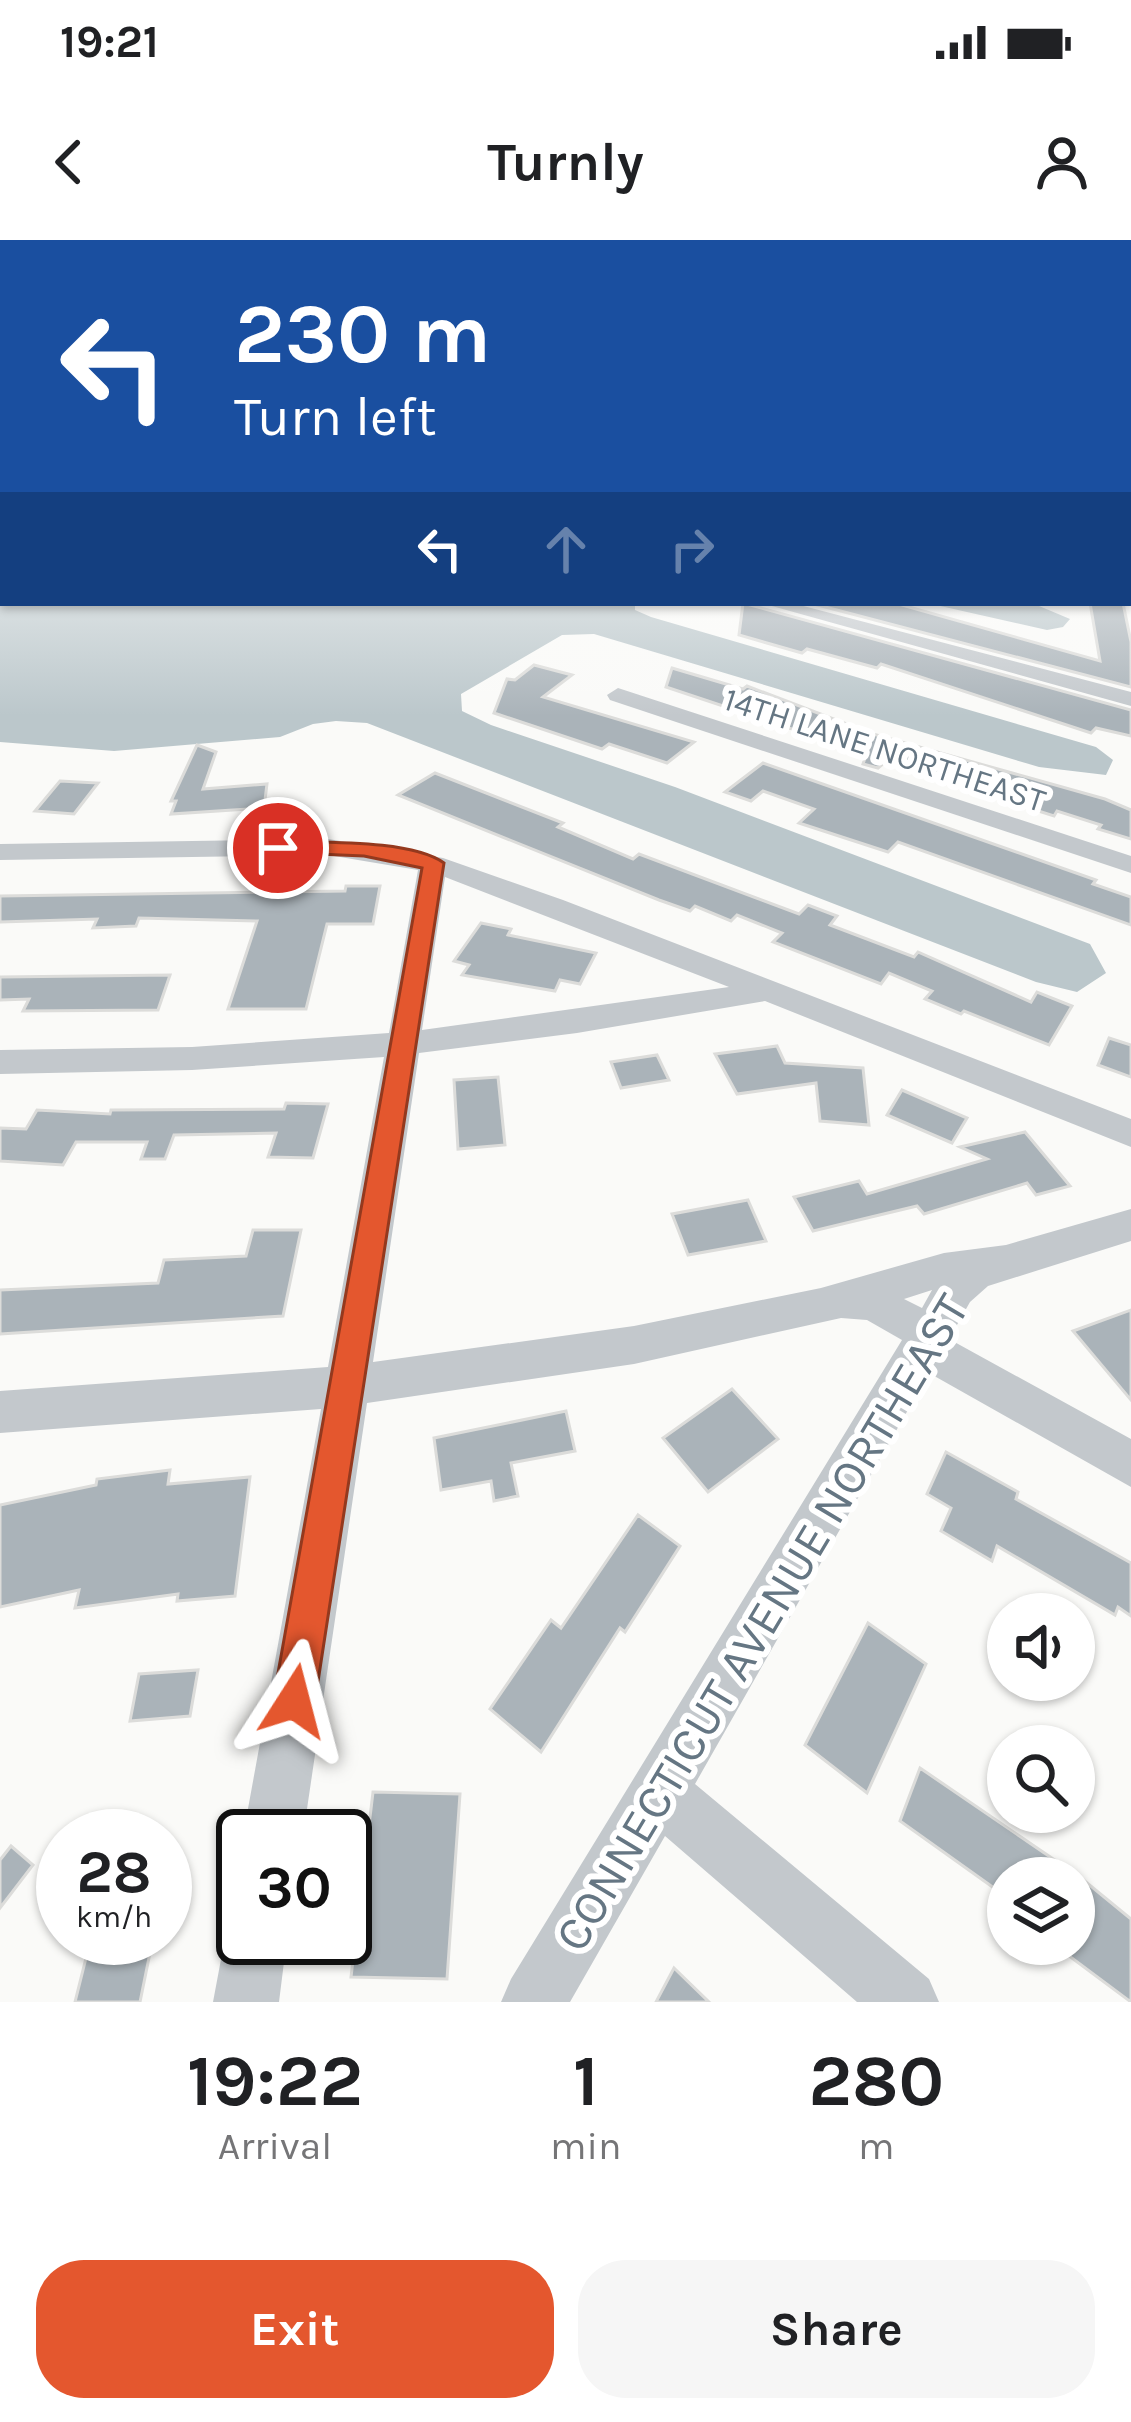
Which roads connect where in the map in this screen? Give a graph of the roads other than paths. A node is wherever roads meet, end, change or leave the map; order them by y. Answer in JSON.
{"nodes":[{"id":1,"x":781,"y":606,"type":"edge"},
{"id":2,"x":618,"y":695,"type":"dead end"},
{"id":3,"x":1131,"y":699,"type":"edge"},
{"id":4,"x":0,"y":852,"type":"edge"},
{"id":5,"x":433,"y":863,"type":"junction"},
{"id":6,"x":1131,"y":865,"type":"edge"},
{"id":7,"x":767,"y":991,"type":"junction"},
{"id":8,"x":402,"y":1042,"type":"junction"},
{"id":9,"x":0,"y":1062,"type":"edge"},
{"id":10,"x":1131,"y":1133,"type":"edge"},
{"id":11,"x":1131,"y":1225,"type":"edge"},
{"id":12,"x":1006,"y":1262,"type":"junction"},
{"id":13,"x":835,"y":1301,"type":"junction"},
{"id":14,"x":926,"y":1340,"type":"junction"},
{"id":15,"x":345,"y":1386,"type":"junction"},
{"id":16,"x":0,"y":1412,"type":"edge"},
{"id":17,"x":1131,"y":1464,"type":"edge"},
{"id":18,"x":658,"y":1791,"type":"junction"},
{"id":19,"x":276,"y":1809,"type":"edge"},
{"id":20,"x":252,"y":1965,"type":"edge"},
{"id":21,"x":246,"y":2002,"type":"edge"},
{"id":22,"x":533,"y":2002,"type":"edge"},
{"id":23,"x":905,"y":2002,"type":"edge"}],
"edges":[{"from":1,"to":3,"type":"street"},
{"from":2,"to":6,"type":"street","name":"14TH LANE NORTHEAST"},
{"from":4,"to":5,"type":"street"},
{"from":5,"to":7,"type":"street"},
{"from":5,"to":8,"type":"street"},
{"from":7,"to":8,"type":"street"},
{"from":7,"to":10,"type":"street"},
{"from":8,"to":9,"type":"street"},
{"from":8,"to":15,"type":"street"},
{"from":11,"to":12,"type":"street"},
{"from":12,"to":13,"type":"street"},
{"from":12,"to":14,"type":"street","name":"CONNECTICUT AVENUE NORTHEAST"},
{"from":13,"to":14,"type":"street"},
{"from":13,"to":15,"type":"street"},
{"from":14,"to":17,"type":"street"},
{"from":14,"to":18,"type":"street","name":"CONNECTICUT AVENUE NORTHEAST"},
{"from":15,"to":16,"type":"street"},
{"from":15,"to":19,"type":"street"},
{"from":18,"to":22,"type":"street","name":"CONNECTICUT AVENUE NORTHEAST"},
{"from":18,"to":23,"type":"street"},
{"from":20,"to":21,"type":"street"}]}
